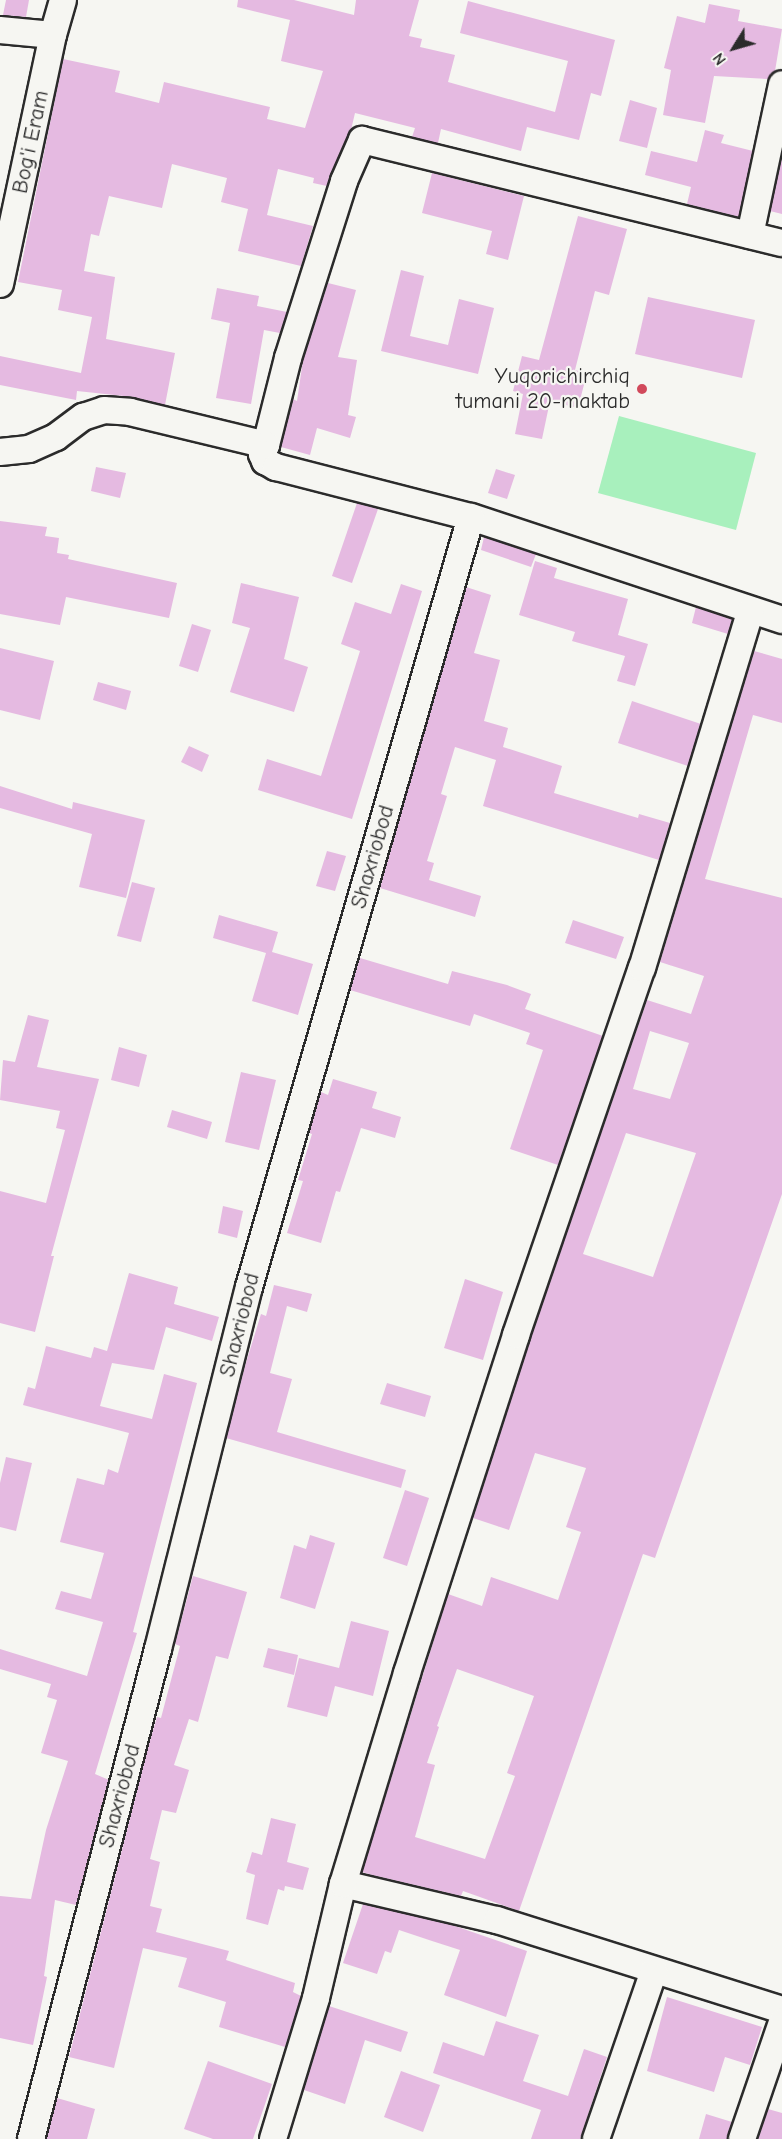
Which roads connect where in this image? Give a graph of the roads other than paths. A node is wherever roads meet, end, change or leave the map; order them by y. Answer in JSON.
{"nodes":[{"id":1,"x":63,"y":0,"type":"edge"},
{"id":2,"x":0,"y":30,"type":"edge"},
{"id":3,"x":53,"y":35,"type":"junction"},
{"id":4,"x":782,"y":84,"type":"edge"},
{"id":5,"x":750,"y":235,"type":"junction"},
{"id":6,"x":782,"y":243,"type":"edge"},
{"id":7,"x":0,"y":284,"type":"edge"},
{"id":8,"x":266,"y":445,"type":"junction"},
{"id":9,"x":0,"y":452,"type":"edge"},
{"id":10,"x":471,"y":517,"type":"junction"},
{"id":11,"x":751,"y":610,"type":"junction"},
{"id":12,"x":782,"y":620,"type":"edge"},
{"id":13,"x":343,"y":1884,"type":"junction"},
{"id":14,"x":654,"y":1971,"type":"junction"},
{"id":15,"x":782,"y":2010,"type":"edge"},
{"id":16,"x":782,"y":2022,"type":"edge"},
{"id":17,"x":31,"y":2139,"type":"edge"},
{"id":18,"x":273,"y":2139,"type":"edge"},
{"id":19,"x":597,"y":2139,"type":"edge"},
{"id":20,"x":742,"y":2139,"type":"edge"}],
"edges":[{"from":1,"to":3,"type":"street","name":"Bog'i Eram"},
{"from":2,"to":3,"type":"street"},
{"from":3,"to":7,"type":"street","name":"Bog'i Eram"},
{"from":4,"to":5,"type":"street"},
{"from":5,"to":6,"type":"street"},
{"from":5,"to":8,"type":"street"},
{"from":8,"to":9,"type":"street"},
{"from":8,"to":10,"type":"street"},
{"from":10,"to":11,"type":"street"},
{"from":10,"to":17,"type":"street","name":"Shaxriobod"},
{"from":11,"to":12,"type":"street"},
{"from":11,"to":13,"type":"street"},
{"from":13,"to":14,"type":"street"},
{"from":13,"to":18,"type":"street"},
{"from":14,"to":15,"type":"street"},
{"from":14,"to":19,"type":"street"},
{"from":16,"to":20,"type":"street"}]}
